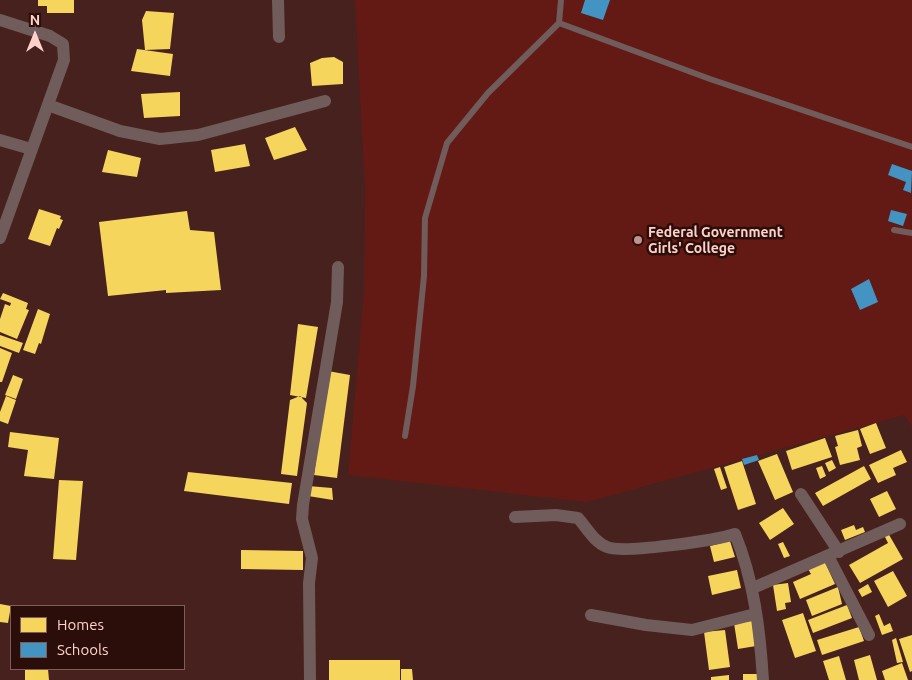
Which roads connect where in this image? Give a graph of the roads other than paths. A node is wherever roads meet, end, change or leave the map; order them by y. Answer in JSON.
{"nodes":[{"id":1,"x":278,"y":0,"type":"edge"},
{"id":2,"x":561,"y":0,"type":"edge"},
{"id":3,"x":0,"y":20,"type":"edge"},
{"id":4,"x":559,"y":23,"type":"junction"},
{"id":5,"x":279,"y":37,"type":"dead end"},
{"id":6,"x":325,"y":101,"type":"dead end"},
{"id":7,"x":48,"y":105,"type":"junction"},
{"id":8,"x":0,"y":140,"type":"edge"},
{"id":9,"x":912,"y":147,"type":"edge"},
{"id":10,"x":31,"y":148,"type":"junction"},
{"id":11,"x":894,"y":230,"type":"dead end"},
{"id":12,"x":912,"y":233,"type":"edge"},
{"id":13,"x":0,"y":238,"type":"edge"},
{"id":14,"x":338,"y":267,"type":"dead end"},
{"id":15,"x":405,"y":436,"type":"dead end"},
{"id":16,"x":801,"y":494,"type":"dead end"},
{"id":17,"x":515,"y":517,"type":"dead end"},
{"id":18,"x":900,"y":524,"type":"dead end"},
{"id":19,"x":834,"y":554,"type":"junction"},
{"id":20,"x":753,"y":588,"type":"junction"},
{"id":21,"x":755,"y":614,"type":"junction"},
{"id":22,"x":591,"y":615,"type":"dead end"},
{"id":23,"x":869,"y":635,"type":"dead end"},
{"id":24,"x":310,"y":680,"type":"edge"},
{"id":25,"x":763,"y":680,"type":"edge"}],
"edges":[{"from":1,"to":5,"type":"street"},
{"from":2,"to":4,"type":"lane"},
{"from":3,"to":7,"type":"street"},
{"from":4,"to":9,"type":"lane"},
{"from":4,"to":15,"type":"lane"},
{"from":6,"to":7,"type":"street"},
{"from":7,"to":10,"type":"street"},
{"from":8,"to":10,"type":"street"},
{"from":10,"to":13,"type":"street"},
{"from":11,"to":12,"type":"lane"},
{"from":14,"to":24,"type":"street"},
{"from":16,"to":19,"type":"street"},
{"from":17,"to":20,"type":"street"},
{"from":18,"to":19,"type":"street"},
{"from":19,"to":20,"type":"street"},
{"from":19,"to":23,"type":"street"},
{"from":20,"to":21,"type":"street"},
{"from":21,"to":22,"type":"street"},
{"from":21,"to":25,"type":"street"}]}
